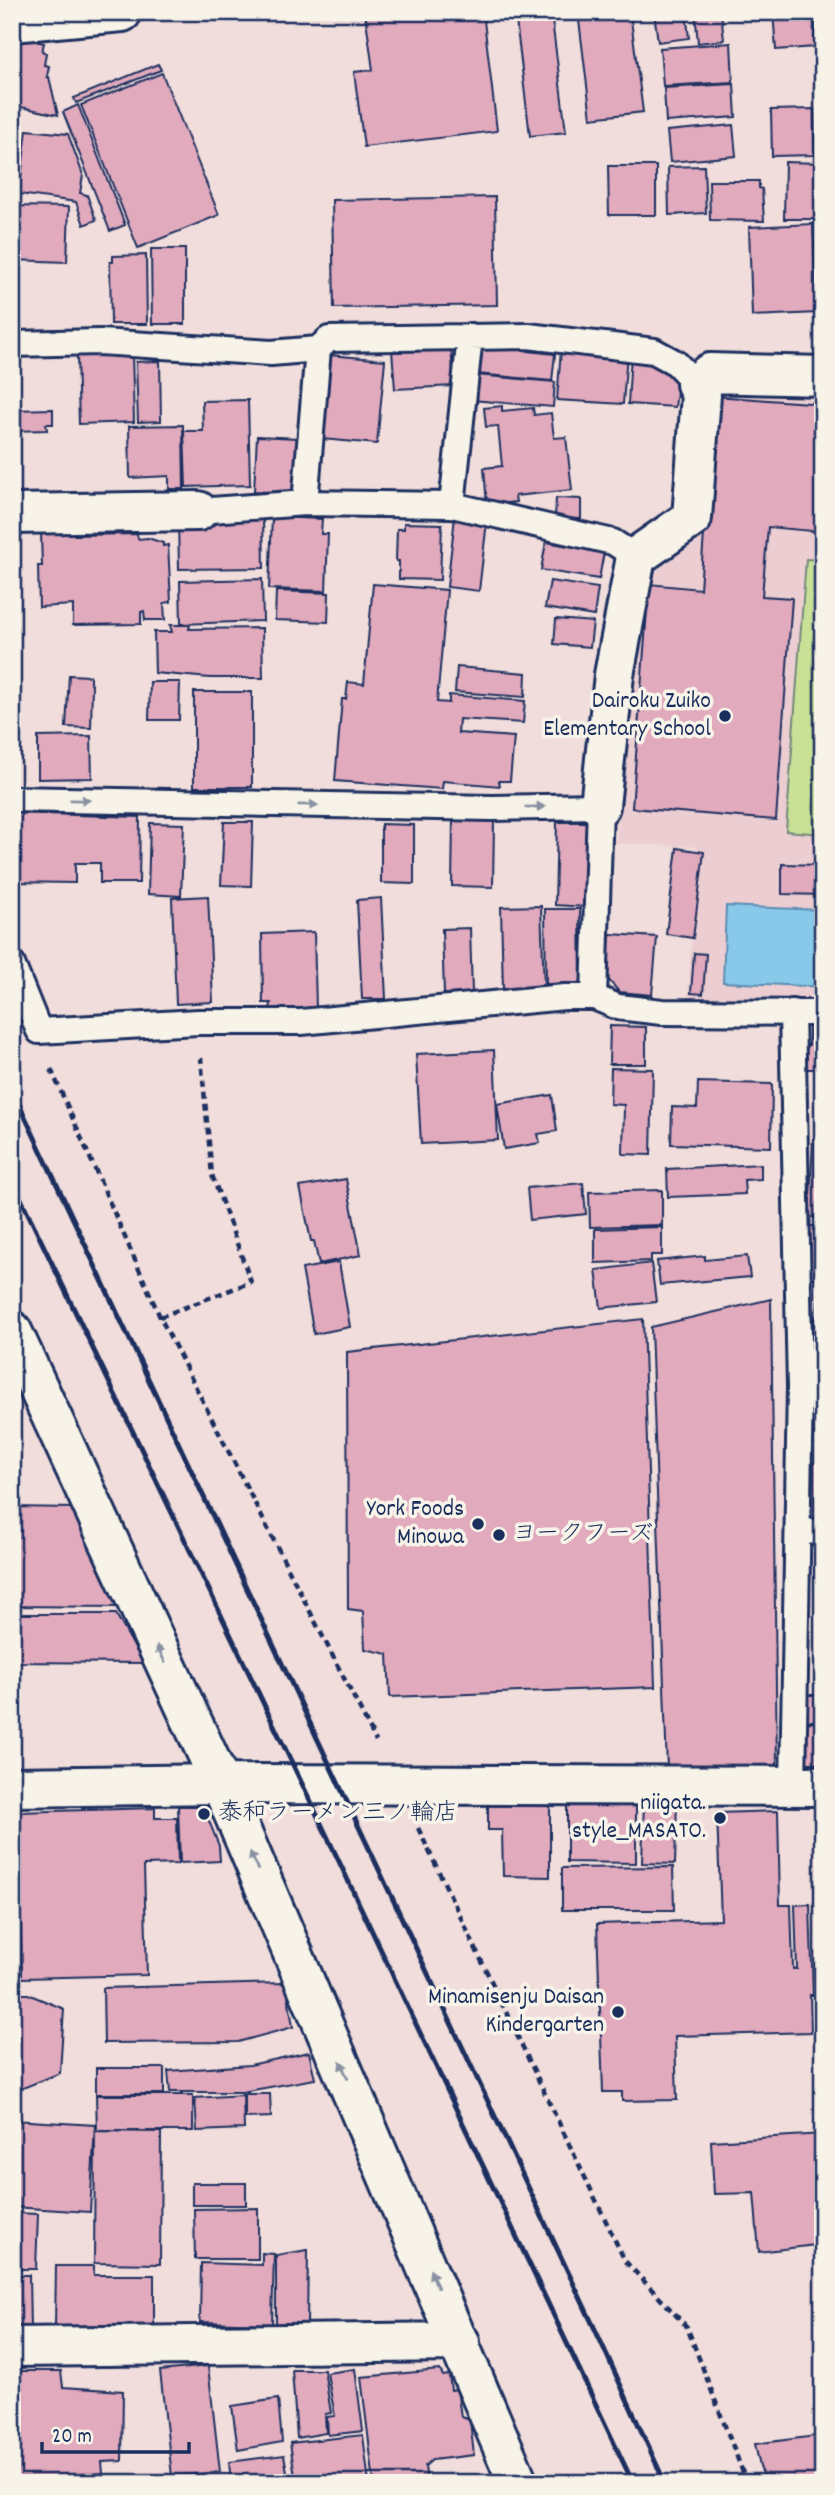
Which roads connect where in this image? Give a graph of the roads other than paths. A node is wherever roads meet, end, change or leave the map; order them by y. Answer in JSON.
{"nodes":[{"id":1,"x":122,"y":12,"type":"edge"},
{"id":2,"x":12,"y":22,"type":"edge"},
{"id":3,"x":470,"y":335,"type":"junction"},
{"id":4,"x":12,"y":344,"type":"edge"},
{"id":5,"x":318,"y":349,"type":"junction"},
{"id":6,"x":823,"y":376,"type":"edge"},
{"id":7,"x":696,"y":384,"type":"junction"},
{"id":8,"x":305,"y":503,"type":"junction"},
{"id":9,"x":452,"y":505,"type":"junction"},
{"id":10,"x":198,"y":511,"type":"joint"},
{"id":11,"x":12,"y":514,"type":"edge"},
{"id":12,"x":636,"y":557,"type":"junction"},
{"id":13,"x":12,"y":799,"type":"edge"},
{"id":14,"x":600,"y":806,"type":"junction"},
{"id":15,"x":12,"y":964,"type":"edge"},
{"id":16,"x":594,"y":997,"type":"junction"},
{"id":17,"x":792,"y":1012,"type":"junction"},
{"id":18,"x":823,"y":1013,"type":"edge"},
{"id":19,"x":12,"y":1331,"type":"edge"},
{"id":20,"x":811,"y":1388,"type":"edge"},
{"id":21,"x":798,"y":1531,"type":"junction"},
{"id":22,"x":823,"y":1532,"type":"edge"},
{"id":23,"x":221,"y":1784,"type":"junction"},
{"id":24,"x":808,"y":1786,"type":"edge"},
{"id":25,"x":12,"y":1787,"type":"edge"},
{"id":26,"x":460,"y":2342,"type":"junction"},
{"id":27,"x":12,"y":2347,"type":"edge"},
{"id":28,"x":519,"y":2483,"type":"edge"}],
"edges":[{"from":1,"to":2,"type":"street"},
{"from":3,"to":5,"type":"lane"},
{"from":3,"to":7,"type":"lane"},
{"from":3,"to":9,"type":"lane"},
{"from":4,"to":5,"type":"lane"},
{"from":5,"to":8,"type":"lane"},
{"from":6,"to":7,"type":"street"},
{"from":7,"to":12,"type":"street"},
{"from":8,"to":9,"type":"lane"},
{"from":8,"to":10,"type":"lane"},
{"from":9,"to":12,"type":"lane"},
{"from":10,"to":11,"type":"street"},
{"from":12,"to":14,"type":"street"},
{"from":13,"to":14,"type":"lane","one_way":true},
{"from":14,"to":16,"type":"lane"},
{"from":15,"to":16,"type":"lane"},
{"from":16,"to":17,"type":"lane"},
{"from":17,"to":18,"type":"lane"},
{"from":17,"to":20,"type":"lane"},
{"from":23,"to":19,"type":"street","one_way":true},
{"from":20,"to":21,"type":"lane"},
{"from":21,"to":22,"type":"lane"},
{"from":21,"to":24,"type":"lane"},
{"from":23,"to":24,"type":"street"},
{"from":23,"to":25,"type":"street"},
{"from":26,"to":23,"type":"street","one_way":true},
{"from":26,"to":27,"type":"street"},
{"from":26,"to":28,"type":"street"}]}
